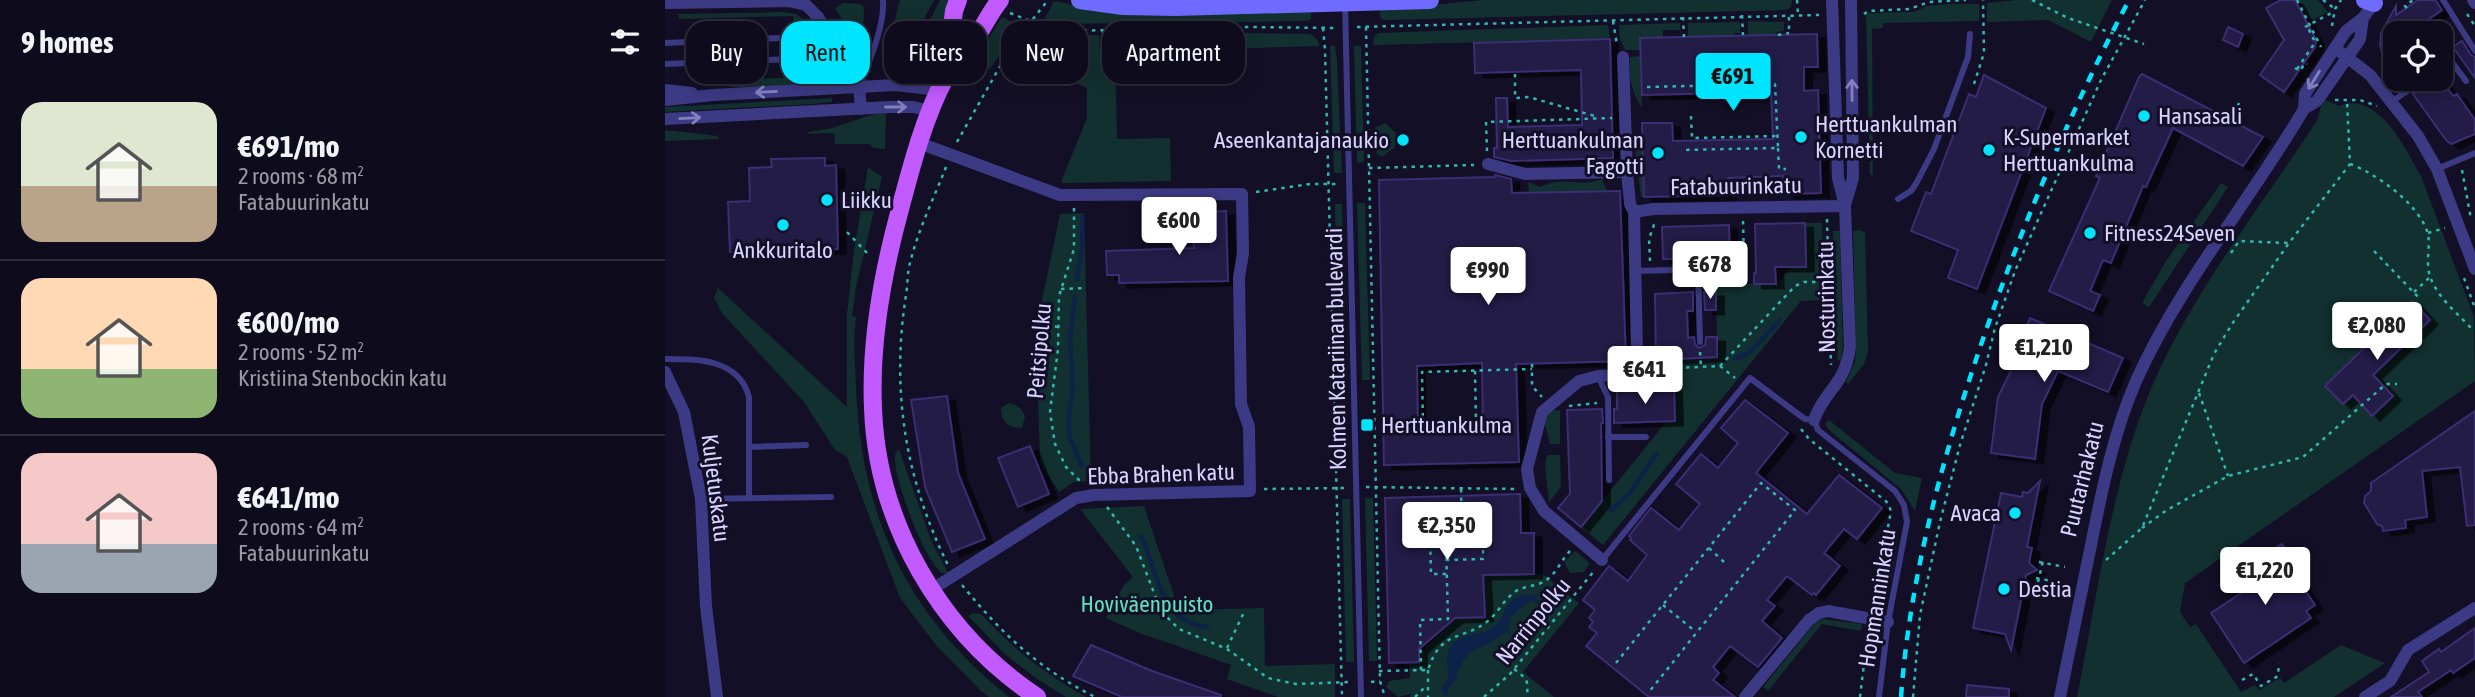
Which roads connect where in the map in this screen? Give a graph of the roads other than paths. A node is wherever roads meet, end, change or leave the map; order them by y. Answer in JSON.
{"nodes":[{"id":1,"x":883,"y":0,"type":"edge"},
{"id":2,"x":958,"y":0,"type":"edge"},
{"id":3,"x":1080,"y":0,"type":"edge"},
{"id":4,"x":1430,"y":0,"type":"edge"},
{"id":5,"x":1832,"y":0,"type":"edge"},
{"id":6,"x":1851,"y":0,"type":"edge"},
{"id":7,"x":2443,"y":0,"type":"edge"},
{"id":8,"x":809,"y":2,"type":"edge"},
{"id":9,"x":1345,"y":2,"type":"edge"},
{"id":10,"x":665,"y":3,"type":"edge"},
{"id":11,"x":2370,"y":4,"type":"edge"},
{"id":12,"x":1003,"y":6,"type":"edge"},
{"id":13,"x":820,"y":21,"type":"edge"},
{"id":14,"x":952,"y":21,"type":"edge"},
{"id":15,"x":987,"y":24,"type":"edge"},
{"id":16,"x":1970,"y":34,"type":"dead end"},
{"id":17,"x":781,"y":38,"type":"edge"},
{"id":18,"x":665,"y":43,"type":"edge"},
{"id":19,"x":2329,"y":49,"type":"junction"},
{"id":20,"x":2475,"y":51,"type":"edge"},
{"id":21,"x":1623,"y":57,"type":"road end"},
{"id":22,"x":2347,"y":57,"type":"junction"},
{"id":23,"x":781,"y":59,"type":"edge"},
{"id":24,"x":665,"y":64,"type":"edge"},
{"id":25,"x":2453,"y":64,"type":"edge"},
{"id":26,"x":2466,"y":81,"type":"dead end"},
{"id":27,"x":857,"y":84,"type":"edge"},
{"id":28,"x":918,"y":84,"type":"edge"},
{"id":29,"x":942,"y":84,"type":"edge"},
{"id":30,"x":859,"y":87,"type":"junction"},
{"id":31,"x":665,"y":90,"type":"edge"},
{"id":32,"x":2408,"y":91,"type":"edge"},
{"id":33,"x":713,"y":95,"type":"junction"},
{"id":34,"x":665,"y":100,"type":"edge"},
{"id":35,"x":2386,"y":106,"type":"junction"},
{"id":36,"x":861,"y":109,"type":"junction"},
{"id":37,"x":2304,"y":109,"type":"junction"},
{"id":38,"x":930,"y":111,"type":"junction"},
{"id":39,"x":665,"y":119,"type":"edge"},
{"id":40,"x":919,"y":143,"type":"junction"},
{"id":41,"x":2475,"y":152,"type":"edge"},
{"id":42,"x":1488,"y":164,"type":"road end"},
{"id":43,"x":2437,"y":169,"type":"junction"},
{"id":44,"x":1627,"y":172,"type":"junction"},
{"id":45,"x":1898,"y":199,"type":"dead end"},
{"id":46,"x":1845,"y":206,"type":"junction"},
{"id":47,"x":1634,"y":212,"type":"junction"},
{"id":48,"x":1744,"y":268,"type":"road end"},
{"id":49,"x":2475,"y":269,"type":"edge"},
{"id":50,"x":1698,"y":270,"type":"junction"},
{"id":51,"x":1635,"y":271,"type":"junction"},
{"id":52,"x":1700,"y":342,"type":"road end"},
{"id":53,"x":665,"y":359,"type":"edge"},
{"id":54,"x":665,"y":372,"type":"edge"},
{"id":55,"x":1598,"y":376,"type":"junction"},
{"id":56,"x":1814,"y":420,"type":"junction"},
{"id":57,"x":1608,"y":437,"type":"junction"},
{"id":58,"x":1646,"y":437,"type":"dead end"},
{"id":59,"x":806,"y":445,"type":"dead end"},
{"id":60,"x":750,"y":447,"type":"junction"},
{"id":61,"x":1609,"y":480,"type":"dead end"},
{"id":62,"x":831,"y":497,"type":"dead end"},
{"id":63,"x":750,"y":498,"type":"junction"},
{"id":64,"x":701,"y":499,"type":"junction"},
{"id":65,"x":1602,"y":560,"type":"joint"},
{"id":66,"x":931,"y":590,"type":"junction"},
{"id":67,"x":2475,"y":608,"type":"edge"},
{"id":68,"x":1888,"y":622,"type":"junction"},
{"id":69,"x":716,"y":697,"type":"edge"},
{"id":70,"x":1037,"y":697,"type":"edge"},
{"id":71,"x":1361,"y":697,"type":"edge"},
{"id":72,"x":1745,"y":697,"type":"edge"},
{"id":73,"x":1879,"y":697,"type":"edge"},
{"id":74,"x":2060,"y":697,"type":"edge"},
{"id":75,"x":2365,"y":697,"type":"edge"}],
"edges":[{"from":1,"to":30,"type":"lane"},
{"from":2,"to":14,"type":"main road"},
{"from":3,"to":9,"type":"main road"},
{"from":4,"to":9,"type":"main road"},
{"from":5,"to":46,"type":"street","name":"Nosturinkatu"},
{"from":46,"to":6,"type":"street","name":"Nosturinkatu","one_way":true},
{"from":7,"to":20,"type":"lane"},
{"from":8,"to":10,"type":"street"},
{"from":8,"to":13,"type":"street"},
{"from":9,"to":71,"type":"lane","name":"Kolmen Katariinan bulevardi"},
{"from":11,"to":19,"type":"street","name":"Puutarhakatu"},
{"from":11,"to":22,"type":"street","name":"Puutarhakatu"},
{"from":12,"to":15,"type":"main road"},
{"from":16,"to":45,"type":"lane"},
{"from":17,"to":18,"type":"lane"},
{"from":19,"to":22,"type":"street"},
{"from":19,"to":37,"type":"street","name":"Puutarhakatu","one_way":true},
{"from":21,"to":44,"type":"street"},
{"from":22,"to":35,"type":"street"},
{"from":22,"to":37,"type":"street","name":"Puutarhakatu"},
{"from":23,"to":24,"type":"lane"},
{"from":25,"to":26,"type":"lane"},
{"from":27,"to":30,"type":"street"},
{"from":28,"to":30,"type":"street"},
{"from":29,"to":38,"type":"main road"},
{"from":30,"to":33,"type":"street","one_way":true},
{"from":30,"to":36,"type":"street"},
{"from":31,"to":33,"type":"street"},
{"from":32,"to":35,"type":"lane"},
{"from":33,"to":34,"type":"street"},
{"from":35,"to":43,"type":"street"},
{"from":36,"to":38,"type":"street","one_way":true},
{"from":39,"to":36,"type":"street","one_way":true},
{"from":37,"to":74,"type":"street","name":"Puutarhakatu"},
{"from":38,"to":40,"type":"main road"},
{"from":40,"to":66,"type":"main road"},
{"from":40,"to":66,"type":"street","name":"Ebba Brahen katu"},
{"from":41,"to":43,"type":"lane"},
{"from":42,"to":44,"type":"street"},
{"from":43,"to":49,"type":"street"},
{"from":44,"to":47,"type":"street"},
{"from":46,"to":47,"type":"street","name":"Fatabuurinkatu"},
{"from":46,"to":56,"type":"street","name":"Nosturinkatu"},
{"from":47,"to":51,"type":"street"},
{"from":48,"to":50,"type":"lane"},
{"from":50,"to":51,"type":"lane"},
{"from":50,"to":52,"type":"lane"},
{"from":51,"to":55,"type":"street"},
{"from":53,"to":60,"type":"lane"},
{"from":54,"to":64,"type":"street","name":"Kuljetuskatu"},
{"from":55,"to":57,"type":"lane"},
{"from":55,"to":65,"type":"street"},
{"from":56,"to":65,"type":"lane"},
{"from":56,"to":68,"type":"lane","name":"Hopmanninkatu"},
{"from":57,"to":58,"type":"lane"},
{"from":57,"to":61,"type":"lane"},
{"from":59,"to":60,"type":"lane"},
{"from":60,"to":63,"type":"lane"},
{"from":62,"to":63,"type":"lane"},
{"from":63,"to":64,"type":"lane"},
{"from":64,"to":69,"type":"street","name":"Kuljetuskatu"},
{"from":66,"to":70,"type":"main road"},
{"from":67,"to":75,"type":"street"},
{"from":68,"to":72,"type":"street"},
{"from":68,"to":73,"type":"lane","name":"Hopmanninkatu"}]}
